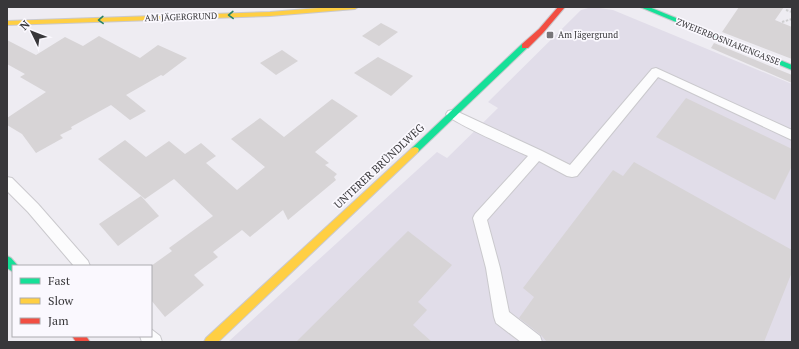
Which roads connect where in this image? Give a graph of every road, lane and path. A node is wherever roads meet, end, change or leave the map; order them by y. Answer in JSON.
{"nodes":[{"id":1,"x":355,"y":7,"type":"edge"},
{"id":2,"x":562,"y":7,"type":"edge"},
{"id":3,"x":643,"y":7,"type":"edge"},
{"id":4,"x":786,"y":10,"type":"dead end"},
{"id":5,"x":792,"y":12,"type":"edge"},
{"id":6,"x":792,"y":19,"type":"edge"},
{"id":7,"x":782,"y":22,"type":"dead end"},
{"id":8,"x":7,"y":23,"type":"edge"},
{"id":9,"x":792,"y":68,"type":"edge"},
{"id":10,"x":452,"y":114,"type":"junction"},
{"id":11,"x":792,"y":135,"type":"edge"},
{"id":12,"x":538,"y":154,"type":"junction"},
{"id":13,"x":7,"y":182,"type":"edge"},
{"id":14,"x":82,"y":265,"type":"edge"},
{"id":15,"x":210,"y":342,"type":"edge"},
{"id":16,"x":534,"y":342,"type":"edge"}],
"edges":[{"from":1,"to":8,"type":"street","name":"AM JÄGERGRUND","one_way":true},
{"from":2,"to":10,"type":"street","name":"UNTERER BRÜNDLWEG"},
{"from":3,"to":9,"type":"street","name":"ZWEIERBOSNIAKENGASSE"},
{"from":4,"to":5,"type":"path"},
{"from":6,"to":7,"type":"path"},
{"from":10,"to":12,"type":"lane"},
{"from":10,"to":15,"type":"street","name":"UNTERER BRÜNDLWEG"},
{"from":11,"to":12,"type":"lane"},
{"from":12,"to":16,"type":"lane"},
{"from":13,"to":14,"type":"lane"}]}
